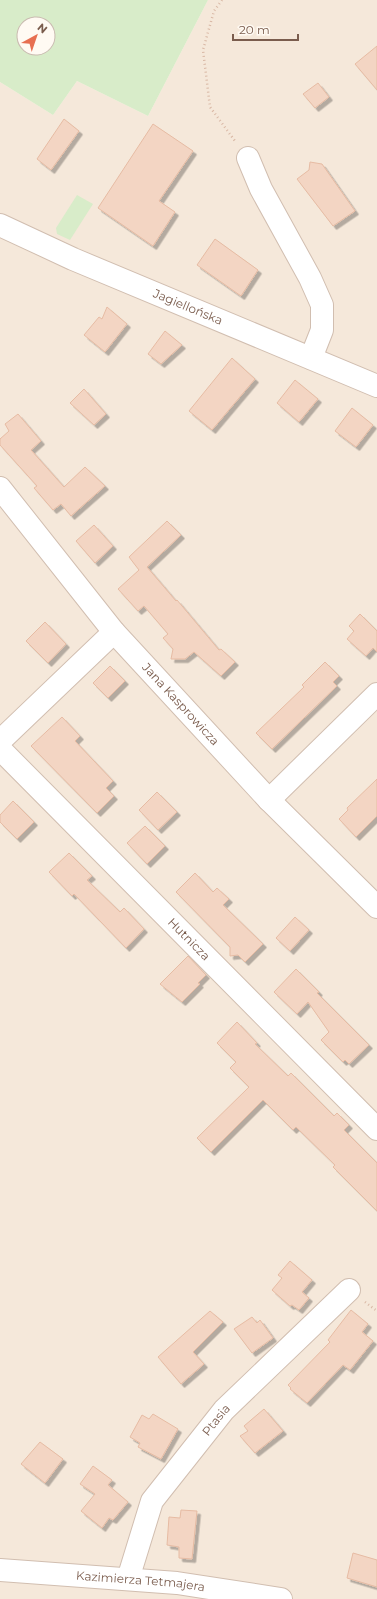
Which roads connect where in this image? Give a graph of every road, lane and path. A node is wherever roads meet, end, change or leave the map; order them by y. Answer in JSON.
{"nodes":[{"id":1,"x":222,"y":0,"type":"edge"},
{"id":2,"x":248,"y":158,"type":"joint"},
{"id":3,"x":0,"y":225,"type":"edge"},
{"id":4,"x":311,"y":358,"type":"junction"},
{"id":5,"x":377,"y":386,"type":"edge"},
{"id":6,"x":0,"y":488,"type":"edge"},
{"id":7,"x":114,"y":632,"type":"junction"},
{"id":8,"x":377,"y":694,"type":"edge"},
{"id":9,"x":0,"y":741,"type":"edge"},
{"id":10,"x":0,"y":749,"type":"edge"},
{"id":11,"x":269,"y":800,"type":"junction"},
{"id":12,"x":377,"y":907,"type":"edge"},
{"id":13,"x":377,"y":1129,"type":"edge"},
{"id":14,"x":349,"y":1290,"type":"dead end"},
{"id":15,"x":0,"y":1570,"type":"edge"},
{"id":16,"x":128,"y":1579,"type":"junction"},
{"id":17,"x":281,"y":1599,"type":"edge"}],
"edges":[{"from":1,"to":2,"type":"path"},
{"from":2,"to":4,"type":"street"},
{"from":3,"to":4,"type":"street","name":"Jagiellońska"},
{"from":4,"to":5,"type":"street","name":"Jagiellońska"},
{"from":6,"to":7,"type":"street","name":"Jana Kasprowicza"},
{"from":7,"to":9,"type":"street"},
{"from":7,"to":11,"type":"street","name":"Jana Kasprowicza"},
{"from":8,"to":11,"type":"street"},
{"from":10,"to":13,"type":"street","name":"Hutnicza"},
{"from":11,"to":12,"type":"street","name":"Jana Kasprowicza"},
{"from":14,"to":16,"type":"street","name":"Ptasia"},
{"from":15,"to":16,"type":"street","name":"Kazimierza Tetmajera"},
{"from":16,"to":17,"type":"street","name":"Kazimierza Tetmajera"}]}
